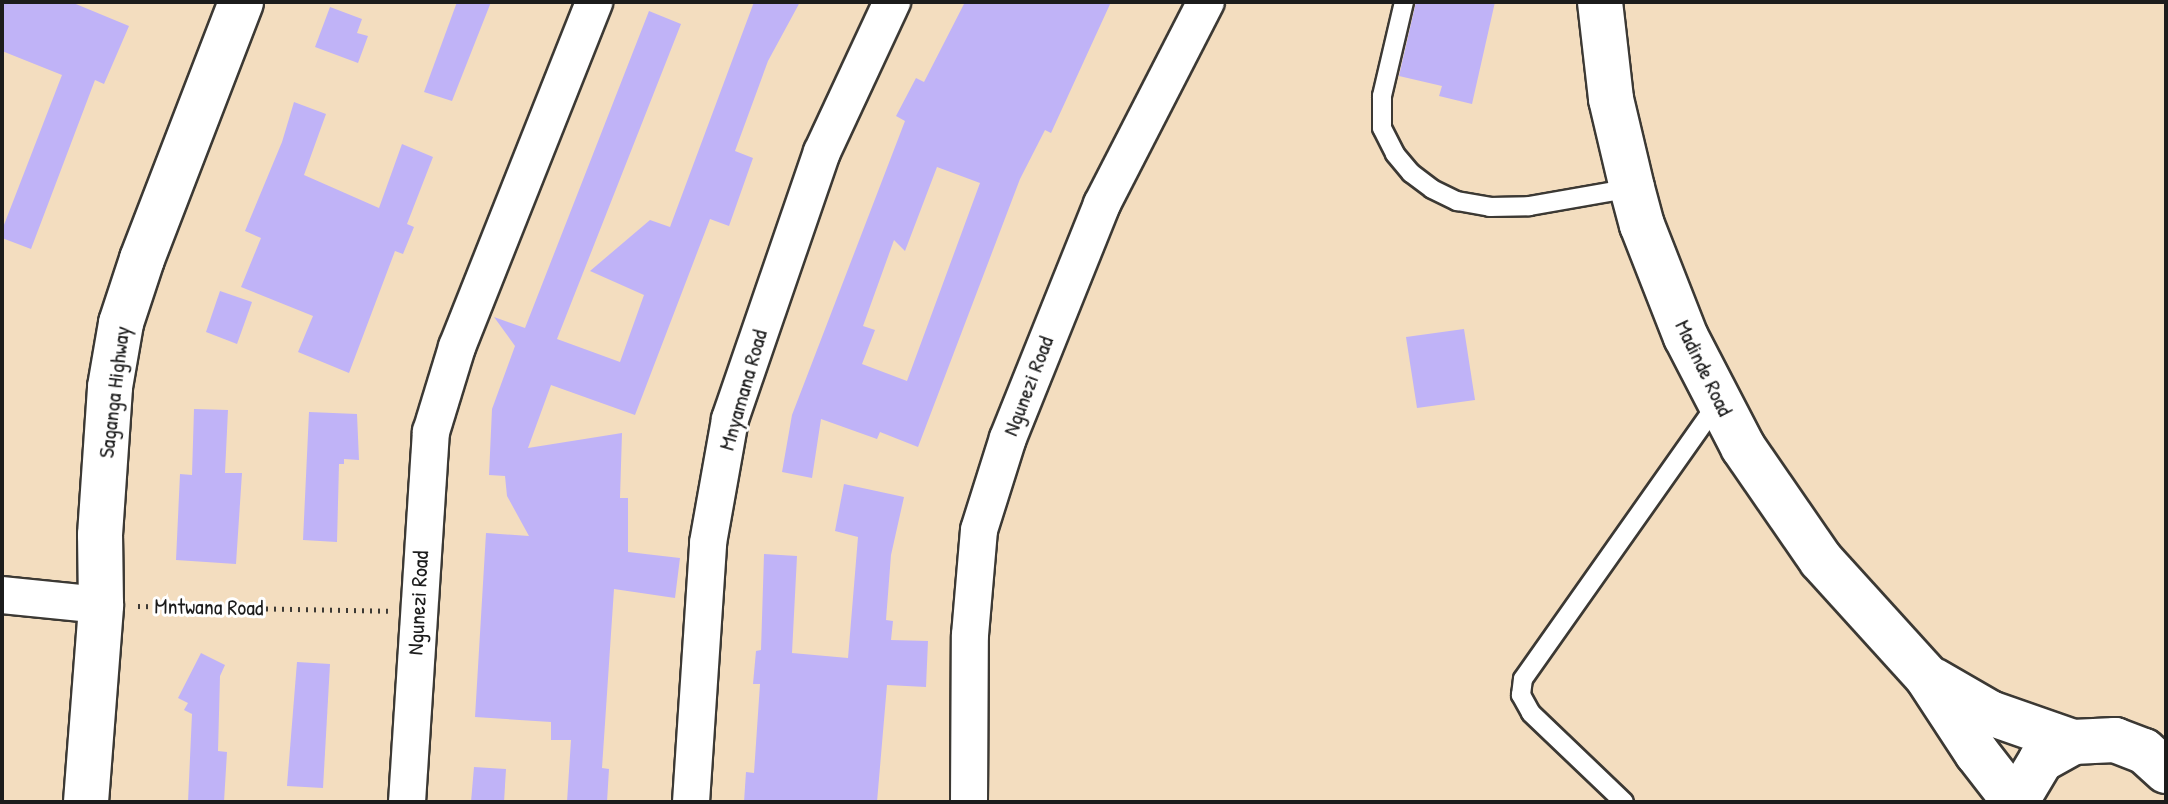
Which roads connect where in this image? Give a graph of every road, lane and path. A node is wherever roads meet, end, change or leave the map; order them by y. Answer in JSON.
{"nodes":[{"id":1,"x":241,"y":2,"type":"edge"},
{"id":2,"x":594,"y":2,"type":"edge"},
{"id":3,"x":892,"y":2,"type":"edge"},
{"id":4,"x":1206,"y":2,"type":"edge"},
{"id":5,"x":1404,"y":2,"type":"edge"},
{"id":6,"x":1600,"y":2,"type":"edge"},
{"id":7,"x":1632,"y":188,"type":"junction"},
{"id":8,"x":1720,"y":401,"type":"junction"},
{"id":9,"x":2,"y":595,"type":"edge"},
{"id":10,"x":101,"y":605,"type":"junction"},
{"id":11,"x":417,"y":612,"type":"junction"},
{"id":12,"x":1927,"y":677,"type":"junction"},
{"id":13,"x":2073,"y":742,"type":"junction"},
{"id":14,"x":2166,"y":771,"type":"edge"},
{"id":15,"x":86,"y":802,"type":"edge"},
{"id":16,"x":407,"y":802,"type":"edge"},
{"id":17,"x":691,"y":802,"type":"edge"},
{"id":18,"x":969,"y":802,"type":"edge"},
{"id":19,"x":1624,"y":802,"type":"edge"},
{"id":20,"x":2015,"y":802,"type":"edge"}],
"edges":[{"from":1,"to":10,"type":"street","name":"Saganga Highway"},
{"from":2,"to":11,"type":"street","name":"Ngunezi Road"},
{"from":3,"to":17,"type":"street","name":"Mnyamana Road"},
{"from":4,"to":18,"type":"street","name":"Ngunezi Road"},
{"from":5,"to":7,"type":"lane"},
{"from":6,"to":7,"type":"street","name":"Madinde Road"},
{"from":7,"to":8,"type":"street","name":"Madinde Road"},
{"from":8,"to":12,"type":"street","name":"Madinde Road"},
{"from":8,"to":19,"type":"lane"},
{"from":9,"to":10,"type":"street"},
{"from":10,"to":11,"type":"path","name":"Mntwana Road"},
{"from":10,"to":15,"type":"street","name":"Saganga Highway"},
{"from":11,"to":16,"type":"street","name":"Ngunezi Road"},
{"from":12,"to":13,"type":"street","name":"Madinde Road"},
{"from":12,"to":20,"type":"street","name":"Madinde Road"},
{"from":13,"to":14,"type":"street"},
{"from":13,"to":20,"type":"street"}]}
